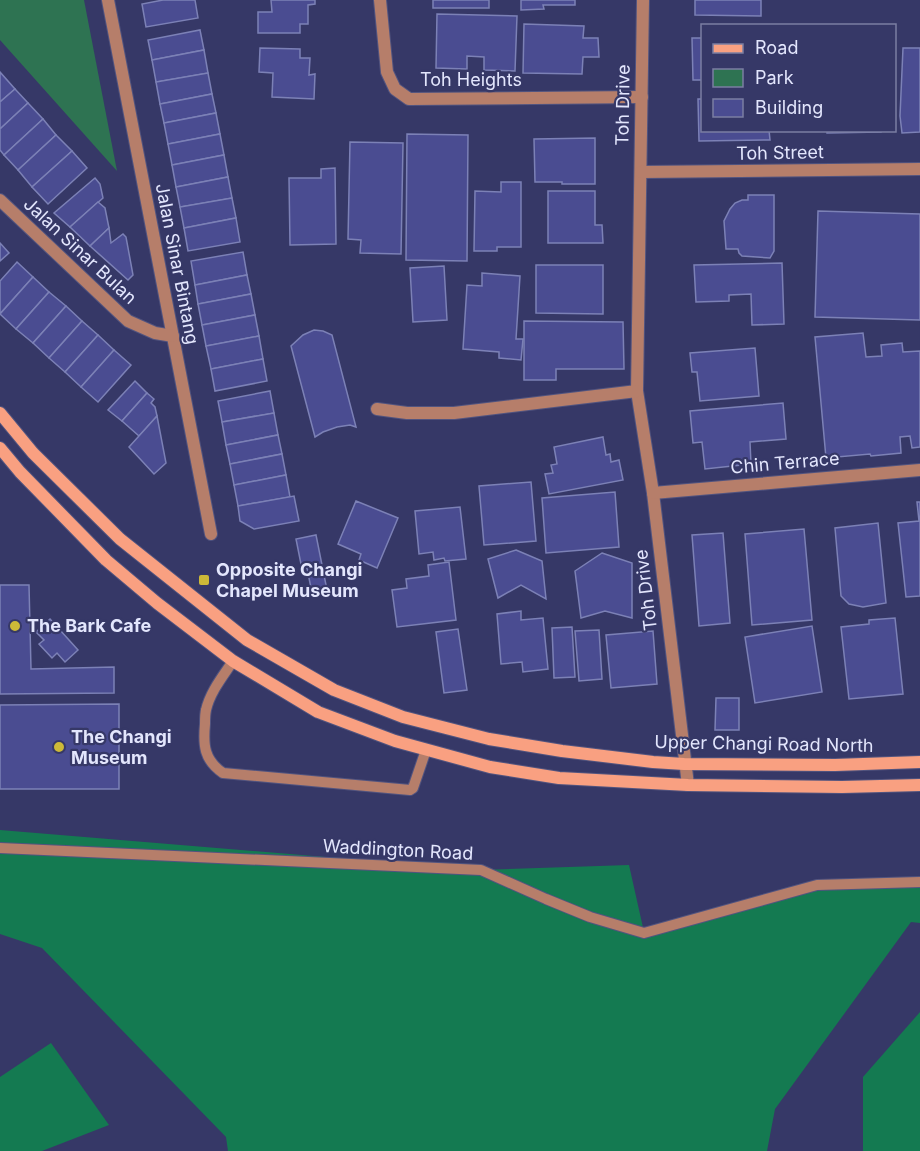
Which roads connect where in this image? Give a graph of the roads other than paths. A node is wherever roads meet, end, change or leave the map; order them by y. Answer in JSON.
{"nodes":[{"id":1,"x":108,"y":0,"type":"edge"},
{"id":2,"x":380,"y":0,"type":"edge"},
{"id":3,"x":643,"y":0,"type":"edge"},
{"id":4,"x":642,"y":97,"type":"junction"},
{"id":5,"x":920,"y":169,"type":"edge"},
{"id":6,"x":640,"y":172,"type":"junction"},
{"id":7,"x":0,"y":200,"type":"edge"},
{"id":8,"x":172,"y":336,"type":"junction"},
{"id":9,"x":637,"y":391,"type":"junction"},
{"id":10,"x":377,"y":409,"type":"dead end"},
{"id":11,"x":0,"y":413,"type":"edge"},
{"id":12,"x":0,"y":448,"type":"edge"},
{"id":13,"x":920,"y":470,"type":"edge"},
{"id":14,"x":653,"y":493,"type":"junction"},
{"id":15,"x":211,"y":534,"type":"dead end"},
{"id":16,"x":233,"y":661,"type":"junction"},
{"id":17,"x":426,"y":750,"type":"junction"},
{"id":18,"x":920,"y":762,"type":"edge"},
{"id":19,"x":684,"y":764,"type":"junction"},
{"id":20,"x":688,"y":785,"type":"junction"},
{"id":21,"x":920,"y":785,"type":"edge"},
{"id":22,"x":0,"y":848,"type":"edge"},
{"id":23,"x":920,"y":882,"type":"edge"}],
"edges":[{"from":1,"to":8,"type":"street","name":"Jalan Sinar Bintang"},
{"from":2,"to":4,"type":"street","name":"Toh Heights"},
{"from":3,"to":4,"type":"street","name":"Toh Drive"},
{"from":4,"to":6,"type":"street","name":"Toh Drive"},
{"from":5,"to":6,"type":"street","name":"Toh Street"},
{"from":6,"to":9,"type":"street","name":"Toh Drive"},
{"from":7,"to":8,"type":"street","name":"Jalan Sinar Bulan"},
{"from":8,"to":15,"type":"street","name":"Jalan Sinar Bintang"},
{"from":9,"to":10,"type":"street"},
{"from":9,"to":14,"type":"street","name":"Toh Drive"},
{"from":11,"to":19,"type":"street","name":"Upper Changi Road North"},
{"from":12,"to":16,"type":"street"},
{"from":13,"to":14,"type":"street","name":"Chin Terrace"},
{"from":14,"to":19,"type":"street","name":"Toh Drive"},
{"from":16,"to":17,"type":"street"},
{"from":16,"to":17,"type":"lane"},
{"from":17,"to":20,"type":"street"},
{"from":18,"to":19,"type":"street","name":"Upper Changi Road North"},
{"from":19,"to":20,"type":"street","name":"Toh Drive"},
{"from":20,"to":21,"type":"street"},
{"from":22,"to":23,"type":"lane","name":"Waddington Road"}]}
